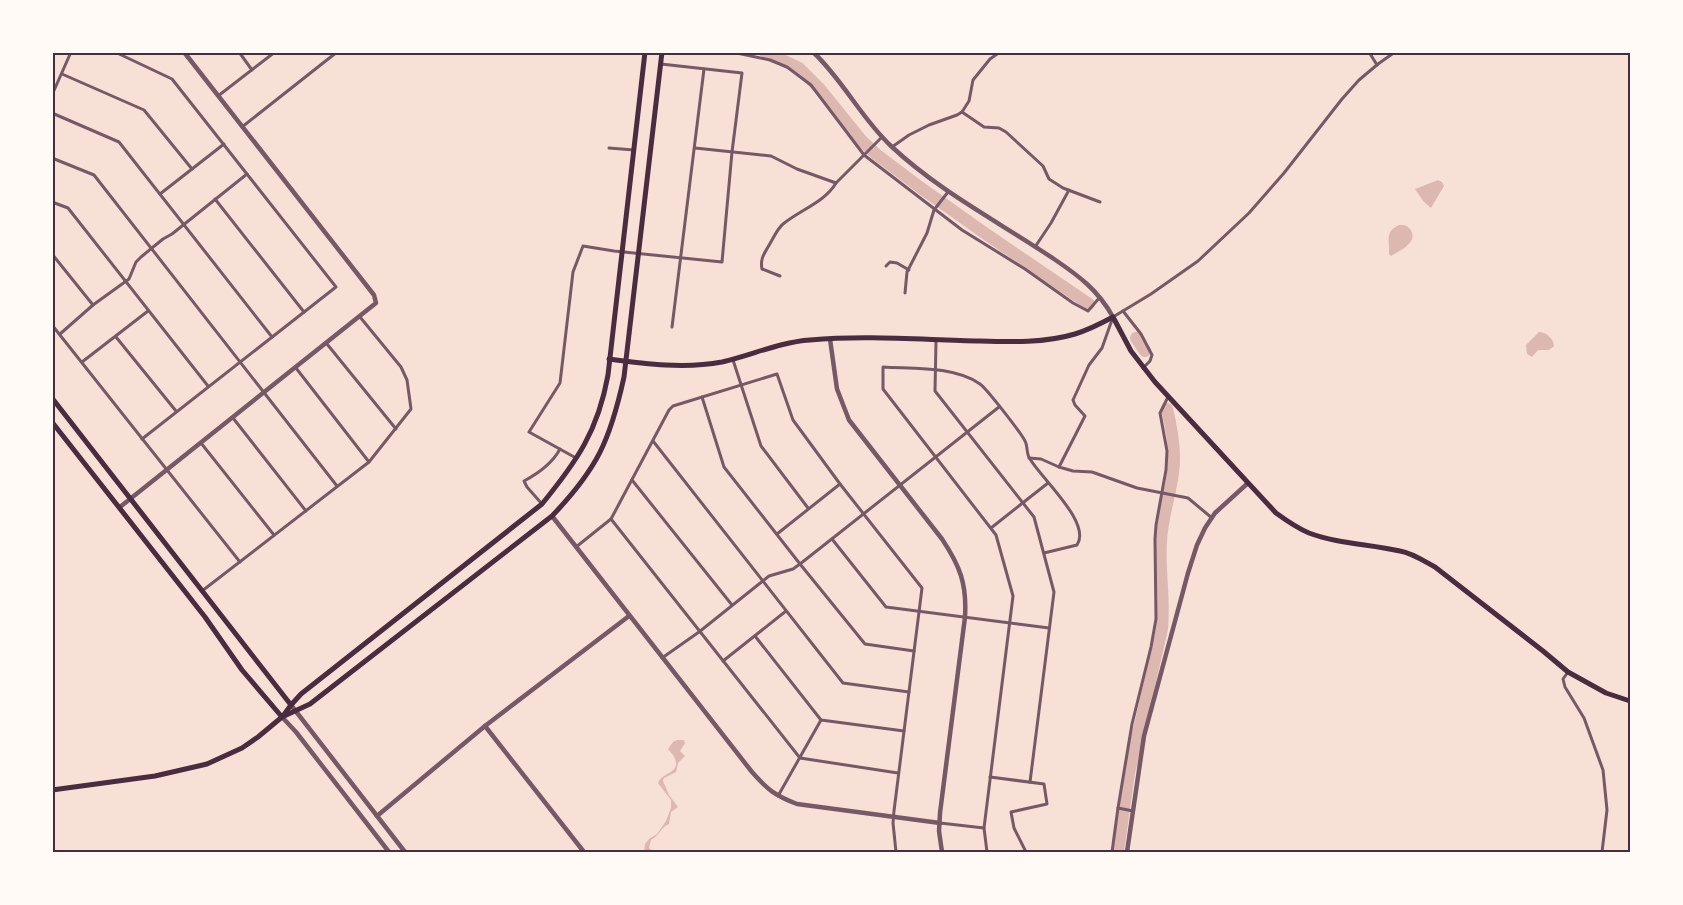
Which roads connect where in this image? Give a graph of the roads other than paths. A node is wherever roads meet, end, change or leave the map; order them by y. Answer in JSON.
{"nodes":[{"id":1,"x":71,"y":52,"type":"edge"},
{"id":2,"x":115,"y":52,"type":"edge"},
{"id":3,"x":184,"y":52,"type":"edge"},
{"id":4,"x":239,"y":52,"type":"edge"},
{"id":5,"x":275,"y":52,"type":"edge"},
{"id":6,"x":337,"y":52,"type":"edge"},
{"id":7,"x":645,"y":52,"type":"edge"},
{"id":8,"x":662,"y":52,"type":"edge"},
{"id":9,"x":732,"y":52,"type":"edge"},
{"id":10,"x":813,"y":52,"type":"edge"},
{"id":11,"x":1000,"y":52,"type":"edge"},
{"id":12,"x":1369,"y":52,"type":"edge"},
{"id":13,"x":1395,"y":52,"type":"edge"},
{"id":14,"x":660,"y":64,"type":"junction"},
{"id":15,"x":1377,"y":65,"type":"junction"},
{"id":16,"x":704,"y":69,"type":"junction"},
{"id":17,"x":252,"y":70,"type":"junction"},
{"id":18,"x":62,"y":74,"type":"junction"},
{"id":19,"x":52,"y":95,"type":"edge"},
{"id":20,"x":218,"y":96,"type":"junction"},
{"id":21,"x":962,"y":112,"type":"junction"},
{"id":22,"x":52,"y":114,"type":"edge"},
{"id":23,"x":242,"y":127,"type":"junction"},
{"id":24,"x":882,"y":137,"type":"junction"},
{"id":25,"x":224,"y":144,"type":"junction"},
{"id":26,"x":892,"y":147,"type":"junction"},
{"id":27,"x":609,"y":148,"type":"dead end"},
{"id":28,"x":695,"y":148,"type":"junction"},
{"id":29,"x":634,"y":150,"type":"junction"},
{"id":30,"x":732,"y":152,"type":"junction"},
{"id":31,"x":864,"y":156,"type":"junction"},
{"id":32,"x":52,"y":158,"type":"edge"},
{"id":33,"x":192,"y":169,"type":"junction"},
{"id":34,"x":247,"y":174,"type":"junction"},
{"id":35,"x":836,"y":182,"type":"junction"},
{"id":36,"x":1068,"y":190,"type":"junction"},
{"id":37,"x":948,"y":192,"type":"junction"},
{"id":38,"x":160,"y":194,"type":"junction"},
{"id":39,"x":215,"y":199,"type":"junction"},
{"id":40,"x":52,"y":202,"type":"edge"},
{"id":41,"x":1100,"y":202,"type":"dead end"},
{"id":42,"x":934,"y":210,"type":"junction"},
{"id":43,"x":184,"y":224,"type":"junction"},
{"id":44,"x":1035,"y":247,"type":"junction"},
{"id":45,"x":152,"y":249,"type":"junction"},
{"id":46,"x":622,"y":252,"type":"junction"},
{"id":47,"x":639,"y":253,"type":"junction"},
{"id":48,"x":52,"y":254,"type":"edge"},
{"id":49,"x":681,"y":257,"type":"junction"},
{"id":50,"x":886,"y":266,"type":"dead end"},
{"id":51,"x":908,"y":270,"type":"junction"},
{"id":52,"x":780,"y":276,"type":"dead end"},
{"id":53,"x":125,"y":281,"type":"junction"},
{"id":54,"x":904,"y":293,"type":"dead end"},
{"id":55,"x":1101,"y":297,"type":"junction"},
{"id":56,"x":93,"y":305,"type":"junction"},
{"id":57,"x":148,"y":311,"type":"junction"},
{"id":58,"x":1123,"y":311,"type":"junction"},
{"id":59,"x":304,"y":312,"type":"junction"},
{"id":60,"x":360,"y":317,"type":"junction"},
{"id":61,"x":1113,"y":317,"type":"junction"},
{"id":62,"x":52,"y":325,"type":"edge"},
{"id":63,"x":672,"y":327,"type":"dead end"},
{"id":64,"x":60,"y":334,"type":"junction"},
{"id":65,"x":116,"y":337,"type":"junction"},
{"id":66,"x":272,"y":337,"type":"junction"},
{"id":67,"x":830,"y":339,"type":"junction"},
{"id":68,"x":936,"y":340,"type":"junction"},
{"id":69,"x":327,"y":344,"type":"junction"},
{"id":70,"x":609,"y":358,"type":"junction"},
{"id":71,"x":732,"y":359,"type":"junction"},
{"id":72,"x":627,"y":361,"type":"junction"},
{"id":73,"x":82,"y":362,"type":"junction"},
{"id":74,"x":240,"y":362,"type":"junction"},
{"id":75,"x":296,"y":368,"type":"junction"},
{"id":76,"x":1143,"y":368,"type":"junction"},
{"id":77,"x":936,"y":371,"type":"junction"},
{"id":78,"x":740,"y":385,"type":"junction"},
{"id":79,"x":208,"y":386,"type":"junction"},
{"id":80,"x":264,"y":393,"type":"junction"},
{"id":81,"x":702,"y":397,"type":"junction"},
{"id":82,"x":1168,"y":397,"type":"junction"},
{"id":83,"x":52,"y":398,"type":"edge"},
{"id":84,"x":999,"y":407,"type":"junction"},
{"id":85,"x":176,"y":411,"type":"junction"},
{"id":86,"x":233,"y":418,"type":"junction"},
{"id":87,"x":52,"y":422,"type":"edge"},
{"id":88,"x":396,"y":429,"type":"junction"},
{"id":89,"x":967,"y":432,"type":"junction"},
{"id":90,"x":142,"y":439,"type":"junction"},
{"id":91,"x":653,"y":441,"type":"junction"},
{"id":92,"x":201,"y":443,"type":"junction"},
{"id":93,"x":560,"y":448,"type":"junction"},
{"id":94,"x":578,"y":458,"type":"junction"},
{"id":95,"x":935,"y":458,"type":"junction"},
{"id":96,"x":1028,"y":458,"type":"junction"},
{"id":97,"x":369,"y":462,"type":"junction"},
{"id":98,"x":1059,"y":467,"type":"junction"},
{"id":99,"x":167,"y":469,"type":"junction"},
{"id":100,"x":632,"y":480,"type":"junction"},
{"id":101,"x":1048,"y":483,"type":"junction"},
{"id":102,"x":1248,"y":483,"type":"junction"},
{"id":103,"x":840,"y":484,"type":"junction"},
{"id":104,"x":899,"y":485,"type":"junction"},
{"id":105,"x":338,"y":486,"type":"junction"},
{"id":106,"x":1163,"y":494,"type":"junction"},
{"id":107,"x":131,"y":498,"type":"junction"},
{"id":108,"x":1022,"y":502,"type":"junction"},
{"id":109,"x":542,"y":504,"type":"junction"},
{"id":110,"x":120,"y":507,"type":"junction"},
{"id":111,"x":808,"y":508,"type":"junction"},
{"id":112,"x":306,"y":511,"type":"junction"},
{"id":113,"x":864,"y":514,"type":"junction"},
{"id":114,"x":552,"y":516,"type":"junction"},
{"id":115,"x":1212,"y":518,"type":"junction"},
{"id":116,"x":611,"y":519,"type":"junction"},
{"id":117,"x":991,"y":528,"type":"junction"},
{"id":118,"x":777,"y":534,"type":"junction"},
{"id":119,"x":274,"y":536,"type":"junction"},
{"id":120,"x":832,"y":539,"type":"junction"},
{"id":121,"x":575,"y":547,"type":"junction"},
{"id":122,"x":1044,"y":553,"type":"junction"},
{"id":123,"x":240,"y":562,"type":"junction"},
{"id":124,"x":800,"y":564,"type":"junction"},
{"id":125,"x":763,"y":581,"type":"junction"},
{"id":126,"x":202,"y":590,"type":"junction"},
{"id":127,"x":732,"y":605,"type":"junction"},
{"id":128,"x":786,"y":611,"type":"junction"},
{"id":129,"x":920,"y":611,"type":"junction"},
{"id":130,"x":629,"y":616,"type":"junction"},
{"id":131,"x":964,"y":617,"type":"junction"},
{"id":132,"x":1009,"y":622,"type":"junction"},
{"id":133,"x":1049,"y":628,"type":"junction"},
{"id":134,"x":699,"y":632,"type":"junction"},
{"id":135,"x":755,"y":636,"type":"junction"},
{"id":136,"x":914,"y":651,"type":"junction"},
{"id":137,"x":662,"y":658,"type":"junction"},
{"id":138,"x":723,"y":661,"type":"junction"},
{"id":139,"x":1568,"y":672,"type":"junction"},
{"id":140,"x":909,"y":692,"type":"junction"},
{"id":141,"x":1630,"y":701,"type":"edge"},
{"id":142,"x":291,"y":705,"type":"junction"},
{"id":143,"x":295,"y":710,"type":"junction"},
{"id":144,"x":282,"y":717,"type":"junction"},
{"id":145,"x":821,"y":720,"type":"junction"},
{"id":146,"x":485,"y":726,"type":"junction"},
{"id":147,"x":904,"y":731,"type":"junction"},
{"id":148,"x":800,"y":758,"type":"junction"},
{"id":149,"x":898,"y":772,"type":"junction"},
{"id":150,"x":990,"y":778,"type":"junction"},
{"id":151,"x":1030,"y":782,"type":"junction"},
{"id":152,"x":52,"y":790,"type":"edge"},
{"id":153,"x":778,"y":797,"type":"junction"},
{"id":154,"x":1119,"y":808,"type":"junction"},
{"id":155,"x":1134,"y":811,"type":"junction"},
{"id":156,"x":377,"y":816,"type":"junction"},
{"id":157,"x":894,"y":816,"type":"junction"},
{"id":158,"x":940,"y":822,"type":"junction"},
{"id":159,"x":984,"y":828,"type":"junction"},
{"id":160,"x":389,"y":852,"type":"edge"},
{"id":161,"x":405,"y":852,"type":"edge"},
{"id":162,"x":584,"y":852,"type":"edge"},
{"id":163,"x":896,"y":852,"type":"edge"},
{"id":164,"x":942,"y":852,"type":"edge"},
{"id":165,"x":986,"y":852,"type":"edge"},
{"id":166,"x":1026,"y":852,"type":"edge"},
{"id":167,"x":1112,"y":852,"type":"edge"},
{"id":168,"x":1127,"y":852,"type":"edge"},
{"id":169,"x":1602,"y":852,"type":"edge"}],
"edges":[{"from":1,"to":18,"type":"street"},
{"from":2,"to":25,"type":"street"},
{"from":3,"to":20,"type":"street"},
{"from":4,"to":17,"type":"street"},
{"from":5,"to":17,"type":"street"},
{"from":6,"to":23,"type":"street"},
{"from":7,"to":29,"type":"main road"},
{"from":8,"to":14,"type":"main road"},
{"from":9,"to":31,"type":"street"},
{"from":10,"to":24,"type":"street"},
{"from":11,"to":21,"type":"street"},
{"from":12,"to":15,"type":"street"},
{"from":13,"to":15,"type":"street"},
{"from":14,"to":16,"type":"street"},
{"from":14,"to":47,"type":"main road"},
{"from":15,"to":58,"type":"street"},
{"from":16,"to":28,"type":"street"},
{"from":16,"to":30,"type":"street"},
{"from":17,"to":20,"type":"street"},
{"from":18,"to":19,"type":"street"},
{"from":18,"to":33,"type":"street"},
{"from":20,"to":23,"type":"street"},
{"from":21,"to":26,"type":"street"},
{"from":21,"to":36,"type":"street"},
{"from":22,"to":38,"type":"street"},
{"from":23,"to":60,"type":"street"},
{"from":24,"to":26,"type":"street"},
{"from":24,"to":31,"type":"street"},
{"from":25,"to":33,"type":"street"},
{"from":25,"to":34,"type":"street"},
{"from":26,"to":37,"type":"street"},
{"from":27,"to":29,"type":"street"},
{"from":28,"to":30,"type":"street"},
{"from":28,"to":49,"type":"street"},
{"from":29,"to":46,"type":"main road"},
{"from":30,"to":35,"type":"street"},
{"from":30,"to":49,"type":"street"},
{"from":31,"to":35,"type":"street"},
{"from":31,"to":42,"type":"street"},
{"from":32,"to":45,"type":"street"},
{"from":33,"to":38,"type":"street"},
{"from":34,"to":39,"type":"street"},
{"from":34,"to":59,"type":"street"},
{"from":35,"to":52,"type":"street"},
{"from":36,"to":41,"type":"street"},
{"from":36,"to":44,"type":"street"},
{"from":37,"to":42,"type":"street"},
{"from":37,"to":44,"type":"street"},
{"from":38,"to":43,"type":"street"},
{"from":39,"to":43,"type":"street"},
{"from":39,"to":59,"type":"street"},
{"from":40,"to":53,"type":"street"},
{"from":42,"to":51,"type":"street"},
{"from":42,"to":55,"type":"street"},
{"from":43,"to":45,"type":"street"},
{"from":43,"to":66,"type":"street"},
{"from":44,"to":55,"type":"street"},
{"from":45,"to":53,"type":"street"},
{"from":45,"to":74,"type":"street"},
{"from":46,"to":47,"type":"street"},
{"from":46,"to":70,"type":"main road"},
{"from":46,"to":93,"type":"street"},
{"from":47,"to":49,"type":"street"},
{"from":47,"to":72,"type":"main road"},
{"from":48,"to":56,"type":"street"},
{"from":49,"to":63,"type":"street"},
{"from":50,"to":51,"type":"street"},
{"from":51,"to":54,"type":"street"},
{"from":53,"to":56,"type":"street"},
{"from":53,"to":57,"type":"street"},
{"from":55,"to":61,"type":"street"},
{"from":56,"to":64,"type":"street"},
{"from":57,"to":65,"type":"street"},
{"from":57,"to":79,"type":"street"},
{"from":58,"to":61,"type":"street"},
{"from":58,"to":76,"type":"street"},
{"from":59,"to":66,"type":"street"},
{"from":60,"to":69,"type":"street"},
{"from":60,"to":88,"type":"street"},
{"from":61,"to":68,"type":"main road"},
{"from":61,"to":76,"type":"main road"},
{"from":61,"to":98,"type":"street"},
{"from":62,"to":64,"type":"street"},
{"from":64,"to":73,"type":"street"},
{"from":65,"to":73,"type":"street"},
{"from":65,"to":85,"type":"street"},
{"from":66,"to":74,"type":"street"},
{"from":67,"to":68,"type":"main road"},
{"from":67,"to":71,"type":"main road"},
{"from":67,"to":104,"type":"street"},
{"from":68,"to":77,"type":"street"},
{"from":69,"to":75,"type":"street"},
{"from":69,"to":88,"type":"street"},
{"from":70,"to":72,"type":"main road"},
{"from":70,"to":94,"type":"main road"},
{"from":71,"to":72,"type":"main road"},
{"from":71,"to":78,"type":"street"},
{"from":72,"to":114,"type":"main road"},
{"from":73,"to":90,"type":"street"},
{"from":74,"to":79,"type":"street"},
{"from":74,"to":80,"type":"street"},
{"from":75,"to":80,"type":"street"},
{"from":75,"to":97,"type":"street"},
{"from":76,"to":82,"type":"main road"},
{"from":77,"to":84,"type":"street"},
{"from":77,"to":89,"type":"street"},
{"from":77,"to":95,"type":"street"},
{"from":78,"to":81,"type":"street"},
{"from":78,"to":103,"type":"street"},
{"from":78,"to":111,"type":"street"},
{"from":79,"to":85,"type":"street"},
{"from":80,"to":86,"type":"street"},
{"from":80,"to":105,"type":"street"},
{"from":81,"to":91,"type":"street"},
{"from":81,"to":118,"type":"street"},
{"from":82,"to":102,"type":"main road"},
{"from":82,"to":106,"type":"street"},
{"from":83,"to":107,"type":"main road"},
{"from":84,"to":89,"type":"street"},
{"from":84,"to":96,"type":"street"},
{"from":85,"to":90,"type":"street"},
{"from":86,"to":92,"type":"street"},
{"from":86,"to":112,"type":"street"},
{"from":87,"to":110,"type":"main road"},
{"from":88,"to":97,"type":"street"},
{"from":89,"to":95,"type":"street"},
{"from":89,"to":108,"type":"street"},
{"from":90,"to":99,"type":"street"},
{"from":91,"to":100,"type":"street"},
{"from":91,"to":125,"type":"street"},
{"from":92,"to":99,"type":"street"},
{"from":92,"to":119,"type":"street"},
{"from":93,"to":94,"type":"street"},
{"from":93,"to":109,"type":"street"},
{"from":94,"to":109,"type":"main road"},
{"from":95,"to":104,"type":"street"},
{"from":95,"to":117,"type":"street"},
{"from":96,"to":98,"type":"street"},
{"from":96,"to":101,"type":"street"},
{"from":97,"to":105,"type":"street"},
{"from":98,"to":106,"type":"street"},
{"from":99,"to":107,"type":"street"},
{"from":99,"to":123,"type":"street"},
{"from":100,"to":116,"type":"street"},
{"from":100,"to":127,"type":"street"},
{"from":101,"to":108,"type":"street"},
{"from":101,"to":122,"type":"street"},
{"from":102,"to":115,"type":"street"},
{"from":102,"to":139,"type":"main road"},
{"from":103,"to":111,"type":"street"},
{"from":103,"to":113,"type":"street"},
{"from":104,"to":113,"type":"street"},
{"from":104,"to":131,"type":"street"},
{"from":105,"to":112,"type":"street"},
{"from":106,"to":115,"type":"street"},
{"from":106,"to":154,"type":"street"},
{"from":107,"to":110,"type":"street"},
{"from":107,"to":126,"type":"main road"},
{"from":108,"to":117,"type":"street"},
{"from":108,"to":122,"type":"street"},
{"from":109,"to":142,"type":"main road"},
{"from":110,"to":144,"type":"main road"},
{"from":111,"to":118,"type":"street"},
{"from":112,"to":119,"type":"street"},
{"from":113,"to":120,"type":"street"},
{"from":113,"to":129,"type":"street"},
{"from":114,"to":121,"type":"street"},
{"from":114,"to":143,"type":"main road"},
{"from":115,"to":155,"type":"street"},
{"from":116,"to":121,"type":"street"},
{"from":116,"to":134,"type":"street"},
{"from":117,"to":132,"type":"street"},
{"from":118,"to":124,"type":"street"},
{"from":119,"to":123,"type":"street"},
{"from":120,"to":124,"type":"street"},
{"from":120,"to":129,"type":"street"},
{"from":121,"to":130,"type":"street"},
{"from":122,"to":133,"type":"street"},
{"from":123,"to":126,"type":"street"},
{"from":124,"to":125,"type":"street"},
{"from":124,"to":136,"type":"street"},
{"from":125,"to":127,"type":"street"},
{"from":125,"to":128,"type":"street"},
{"from":126,"to":142,"type":"main road"},
{"from":127,"to":134,"type":"street"},
{"from":128,"to":135,"type":"street"},
{"from":128,"to":140,"type":"street"},
{"from":129,"to":131,"type":"street"},
{"from":129,"to":136,"type":"street"},
{"from":130,"to":137,"type":"street"},
{"from":130,"to":146,"type":"street"},
{"from":131,"to":132,"type":"street"},
{"from":131,"to":158,"type":"street"},
{"from":132,"to":133,"type":"street"},
{"from":132,"to":150,"type":"street"},
{"from":133,"to":151,"type":"street"},
{"from":134,"to":137,"type":"street"},
{"from":134,"to":138,"type":"street"},
{"from":135,"to":138,"type":"street"},
{"from":135,"to":145,"type":"street"},
{"from":136,"to":140,"type":"street"},
{"from":137,"to":153,"type":"street"},
{"from":138,"to":148,"type":"street"},
{"from":139,"to":141,"type":"main road"},
{"from":139,"to":169,"type":"street"},
{"from":140,"to":147,"type":"street"},
{"from":142,"to":143,"type":"street"},
{"from":142,"to":144,"type":"main road"},
{"from":143,"to":144,"type":"main road"},
{"from":143,"to":156,"type":"street"},
{"from":144,"to":152,"type":"main road"},
{"from":144,"to":160,"type":"street"},
{"from":145,"to":147,"type":"street"},
{"from":145,"to":148,"type":"street"},
{"from":146,"to":156,"type":"street"},
{"from":146,"to":162,"type":"street"},
{"from":147,"to":149,"type":"street"},
{"from":148,"to":149,"type":"street"},
{"from":148,"to":153,"type":"street"},
{"from":149,"to":157,"type":"street"},
{"from":150,"to":151,"type":"street"},
{"from":150,"to":159,"type":"street"},
{"from":151,"to":166,"type":"street"},
{"from":153,"to":157,"type":"street"},
{"from":154,"to":155,"type":"street"},
{"from":154,"to":167,"type":"street"},
{"from":155,"to":168,"type":"street"},
{"from":156,"to":161,"type":"street"},
{"from":157,"to":158,"type":"street"},
{"from":157,"to":163,"type":"street"},
{"from":158,"to":159,"type":"street"},
{"from":158,"to":164,"type":"street"},
{"from":159,"to":165,"type":"street"}]}
